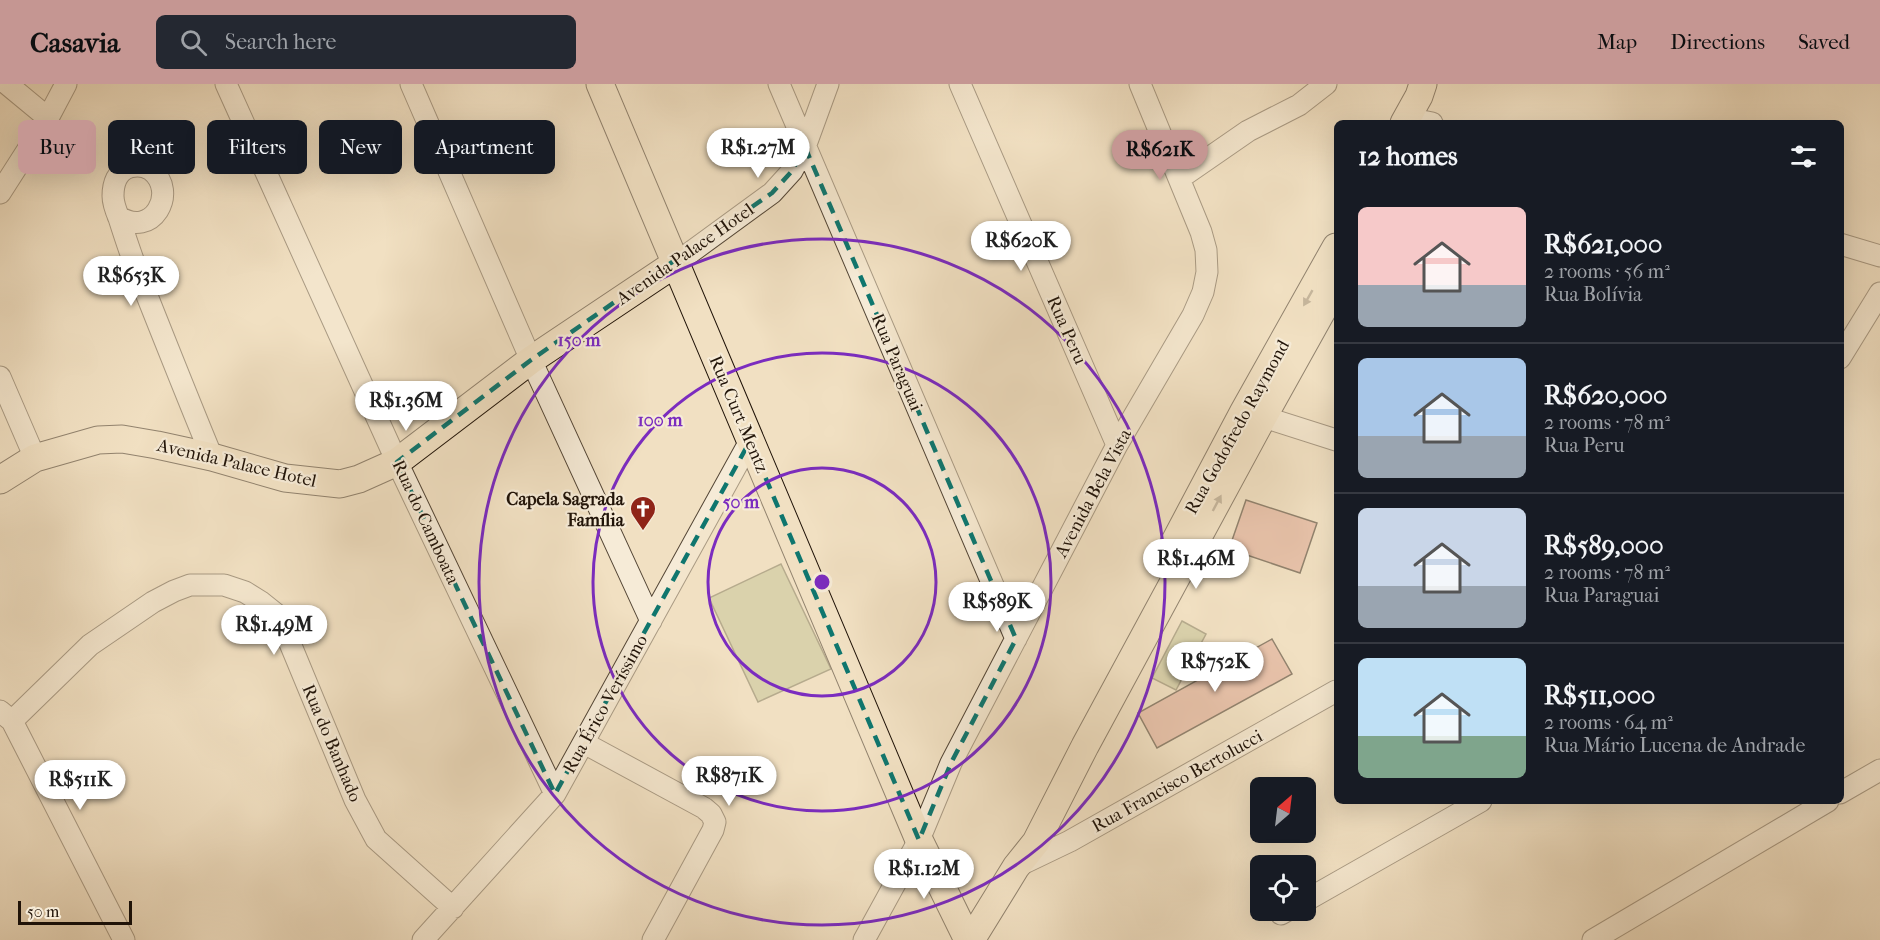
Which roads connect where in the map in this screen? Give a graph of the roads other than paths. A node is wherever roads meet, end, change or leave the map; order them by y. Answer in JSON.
{"nodes":[{"id":1,"x":7,"y":84,"type":"edge"},
{"id":2,"x":66,"y":84,"type":"edge"},
{"id":3,"x":226,"y":84,"type":"edge"},
{"id":4,"x":411,"y":84,"type":"edge"},
{"id":5,"x":600,"y":84,"type":"edge"},
{"id":6,"x":779,"y":84,"type":"edge"},
{"id":7,"x":828,"y":84,"type":"edge"},
{"id":8,"x":960,"y":84,"type":"edge"},
{"id":9,"x":1326,"y":84,"type":"edge"},
{"id":10,"x":1144,"y":87,"type":"edge"},
{"id":11,"x":48,"y":118,"type":"junction"},
{"id":12,"x":805,"y":147,"type":"junction"},
{"id":13,"x":1180,"y":178,"type":"junction"},
{"id":14,"x":0,"y":193,"type":"edge"},
{"id":15,"x":118,"y":216,"type":"junction"},
{"id":16,"x":1844,"y":245,"type":"edge"},
{"id":17,"x":1880,"y":256,"type":"edge"},
{"id":18,"x":676,"y":263,"type":"junction"},
{"id":19,"x":1333,"y":269,"type":"edge"},
{"id":20,"x":1880,"y":293,"type":"edge"},
{"id":21,"x":1844,"y":352,"type":"edge"},
{"id":22,"x":531,"y":360,"type":"junction"},
{"id":23,"x":0,"y":377,"type":"edge"},
{"id":24,"x":1254,"y":414,"type":"junction"},
{"id":25,"x":1334,"y":439,"type":"edge"},
{"id":26,"x":750,"y":441,"type":"junction"},
{"id":27,"x":1118,"y":445,"type":"junction"},
{"id":28,"x":212,"y":457,"type":"junction"},
{"id":29,"x":35,"y":458,"type":"junction"},
{"id":30,"x":398,"y":462,"type":"junction"},
{"id":31,"x":0,"y":480,"type":"edge"},
{"id":32,"x":651,"y":621,"type":"junction"},
{"id":33,"x":1016,"y":639,"type":"junction"},
{"id":34,"x":1334,"y":692,"type":"edge"},
{"id":35,"x":6,"y":716,"type":"edge"},
{"id":36,"x":584,"y":743,"type":"junction"},
{"id":37,"x":1880,"y":770,"type":"edge"},
{"id":38,"x":1844,"y":791,"type":"edge"},
{"id":39,"x":555,"y":794,"type":"junction"},
{"id":40,"x":1476,"y":804,"type":"edge"},
{"id":41,"x":1823,"y":804,"type":"edge"},
{"id":42,"x":919,"y":840,"type":"junction"},
{"id":43,"x":1016,"y":867,"type":"junction"},
{"id":44,"x":1316,"y":895,"type":"edge"},
{"id":45,"x":453,"y":908,"type":"junction"},
{"id":46,"x":124,"y":940,"type":"edge"},
{"id":47,"x":423,"y":940,"type":"edge"},
{"id":48,"x":653,"y":940,"type":"edge"},
{"id":49,"x":864,"y":940,"type":"edge"},
{"id":50,"x":969,"y":940,"type":"edge"},
{"id":51,"x":1593,"y":940,"type":"edge"}],
"edges":[{"from":1,"to":11,"type":"street"},
{"from":2,"to":11,"type":"street"},
{"from":3,"to":30,"type":"street","name":"Rua do Camboata"},
{"from":4,"to":22,"type":"street"},
{"from":5,"to":18,"type":"main road","name":"Rua Curt Mentz"},
{"from":6,"to":12,"type":"street","name":"Rua Paraguai"},
{"from":7,"to":12,"type":"street","name":"Avenida Palace Hotel"},
{"from":8,"to":27,"type":"street","name":"Rua Peru"},
{"from":9,"to":13,"type":"street"},
{"from":10,"to":13,"type":"street"},
{"from":11,"to":14,"type":"street"},
{"from":12,"to":18,"type":"street","name":"Avenida Palace Hotel"},
{"from":12,"to":33,"type":"street","name":"Rua Paraguai"},
{"from":13,"to":27,"type":"street","name":"Avenida Bela Vista"},
{"from":15,"to":15,"type":"street"},
{"from":15,"to":28,"type":"street"},
{"from":16,"to":17,"type":"street"},
{"from":18,"to":22,"type":"main road","name":"Avenida Palace Hotel"},
{"from":18,"to":26,"type":"main road","name":"Rua Curt Mentz"},
{"from":19,"to":24,"type":"main road","name":"Rua Godofredo Raymond"},
{"from":20,"to":21,"type":"street"},
{"from":22,"to":30,"type":"main road","name":"Avenida Palace Hotel"},
{"from":22,"to":32,"type":"street"},
{"from":23,"to":29,"type":"street"},
{"from":24,"to":25,"type":"street"},
{"from":24,"to":43,"type":"main road","name":"Rua Godofredo Raymond"},
{"from":26,"to":32,"type":"street","name":"Rua Érico Veríssimo"},
{"from":26,"to":42,"type":"main road","name":"Rua Curt Mentz"},
{"from":27,"to":33,"type":"street","name":"Avenida Bela Vista"},
{"from":28,"to":29,"type":"main road","name":"Avenida Palace Hotel"},
{"from":28,"to":30,"type":"main road","name":"Avenida Palace Hotel"},
{"from":29,"to":31,"type":"main road","name":"Avenida Palace Hotel"},
{"from":30,"to":39,"type":"street","name":"Rua do Camboata"},
{"from":32,"to":36,"type":"street","name":"Rua Érico Veríssimo"},
{"from":33,"to":42,"type":"street","name":"Avenida Bela Vista"},
{"from":34,"to":43,"type":"street","name":"Rua Francisco Bertolucci"},
{"from":35,"to":45,"type":"street","name":"Rua do Banhado"},
{"from":35,"to":46,"type":"street"},
{"from":36,"to":39,"type":"street","name":"Rua Érico Veríssimo"},
{"from":36,"to":48,"type":"street"},
{"from":37,"to":38,"type":"street"},
{"from":39,"to":45,"type":"street","name":"Rua Érico Veríssimo"},
{"from":40,"to":44,"type":"street"},
{"from":41,"to":51,"type":"street"},
{"from":42,"to":49,"type":"street","name":"Avenida Bela Vista"},
{"from":42,"to":50,"type":"main road","name":"Rua Curt Mentz"},
{"from":43,"to":50,"type":"main road","name":"Rua Godofredo Raymond"},
{"from":45,"to":47,"type":"street","name":"Rua Érico Veríssimo"}]}
